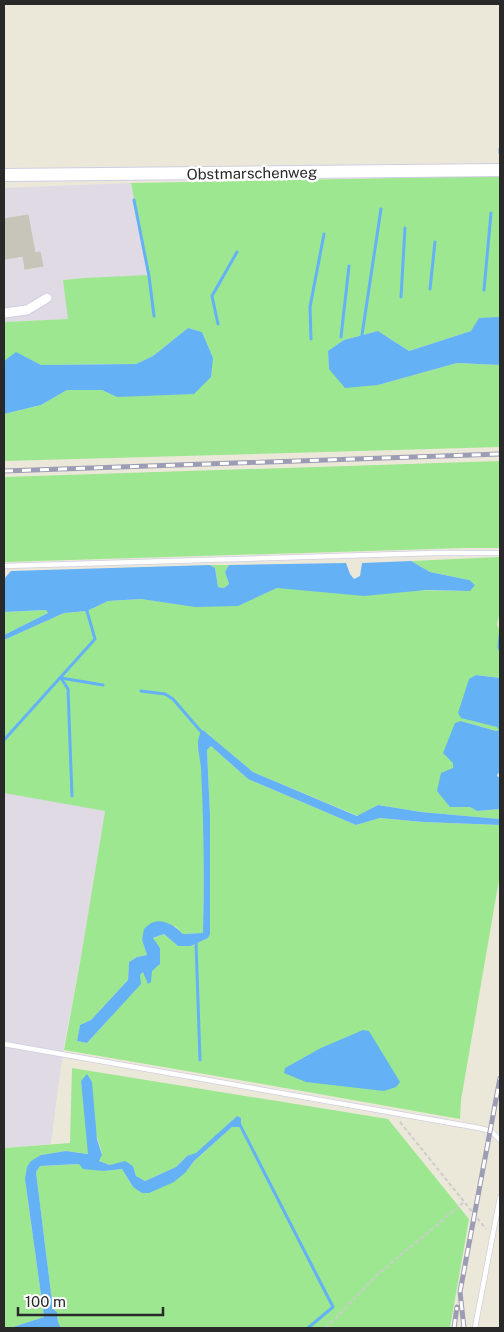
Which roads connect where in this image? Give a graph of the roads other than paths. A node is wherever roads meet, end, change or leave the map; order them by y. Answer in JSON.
{"nodes":[{"id":1,"x":500,"y":170,"type":"edge"},
{"id":2,"x":4,"y":175,"type":"edge"},
{"id":3,"x":47,"y":298,"type":"dead end"},
{"id":4,"x":4,"y":313,"type":"edge"},
{"id":5,"x":500,"y":553,"type":"edge"},
{"id":6,"x":4,"y":566,"type":"edge"},
{"id":7,"x":4,"y":1044,"type":"edge"},
{"id":8,"x":500,"y":1140,"type":"edge"},
{"id":9,"x":500,"y":1196,"type":"edge"},
{"id":10,"x":475,"y":1328,"type":"edge"}],
"edges":[{"from":1,"to":2,"type":"main road","name":"Obstmarschenweg"},
{"from":3,"to":4,"type":"street"},
{"from":5,"to":6,"type":"lane"},
{"from":7,"to":8,"type":"lane"},
{"from":9,"to":10,"type":"lane"}]}
